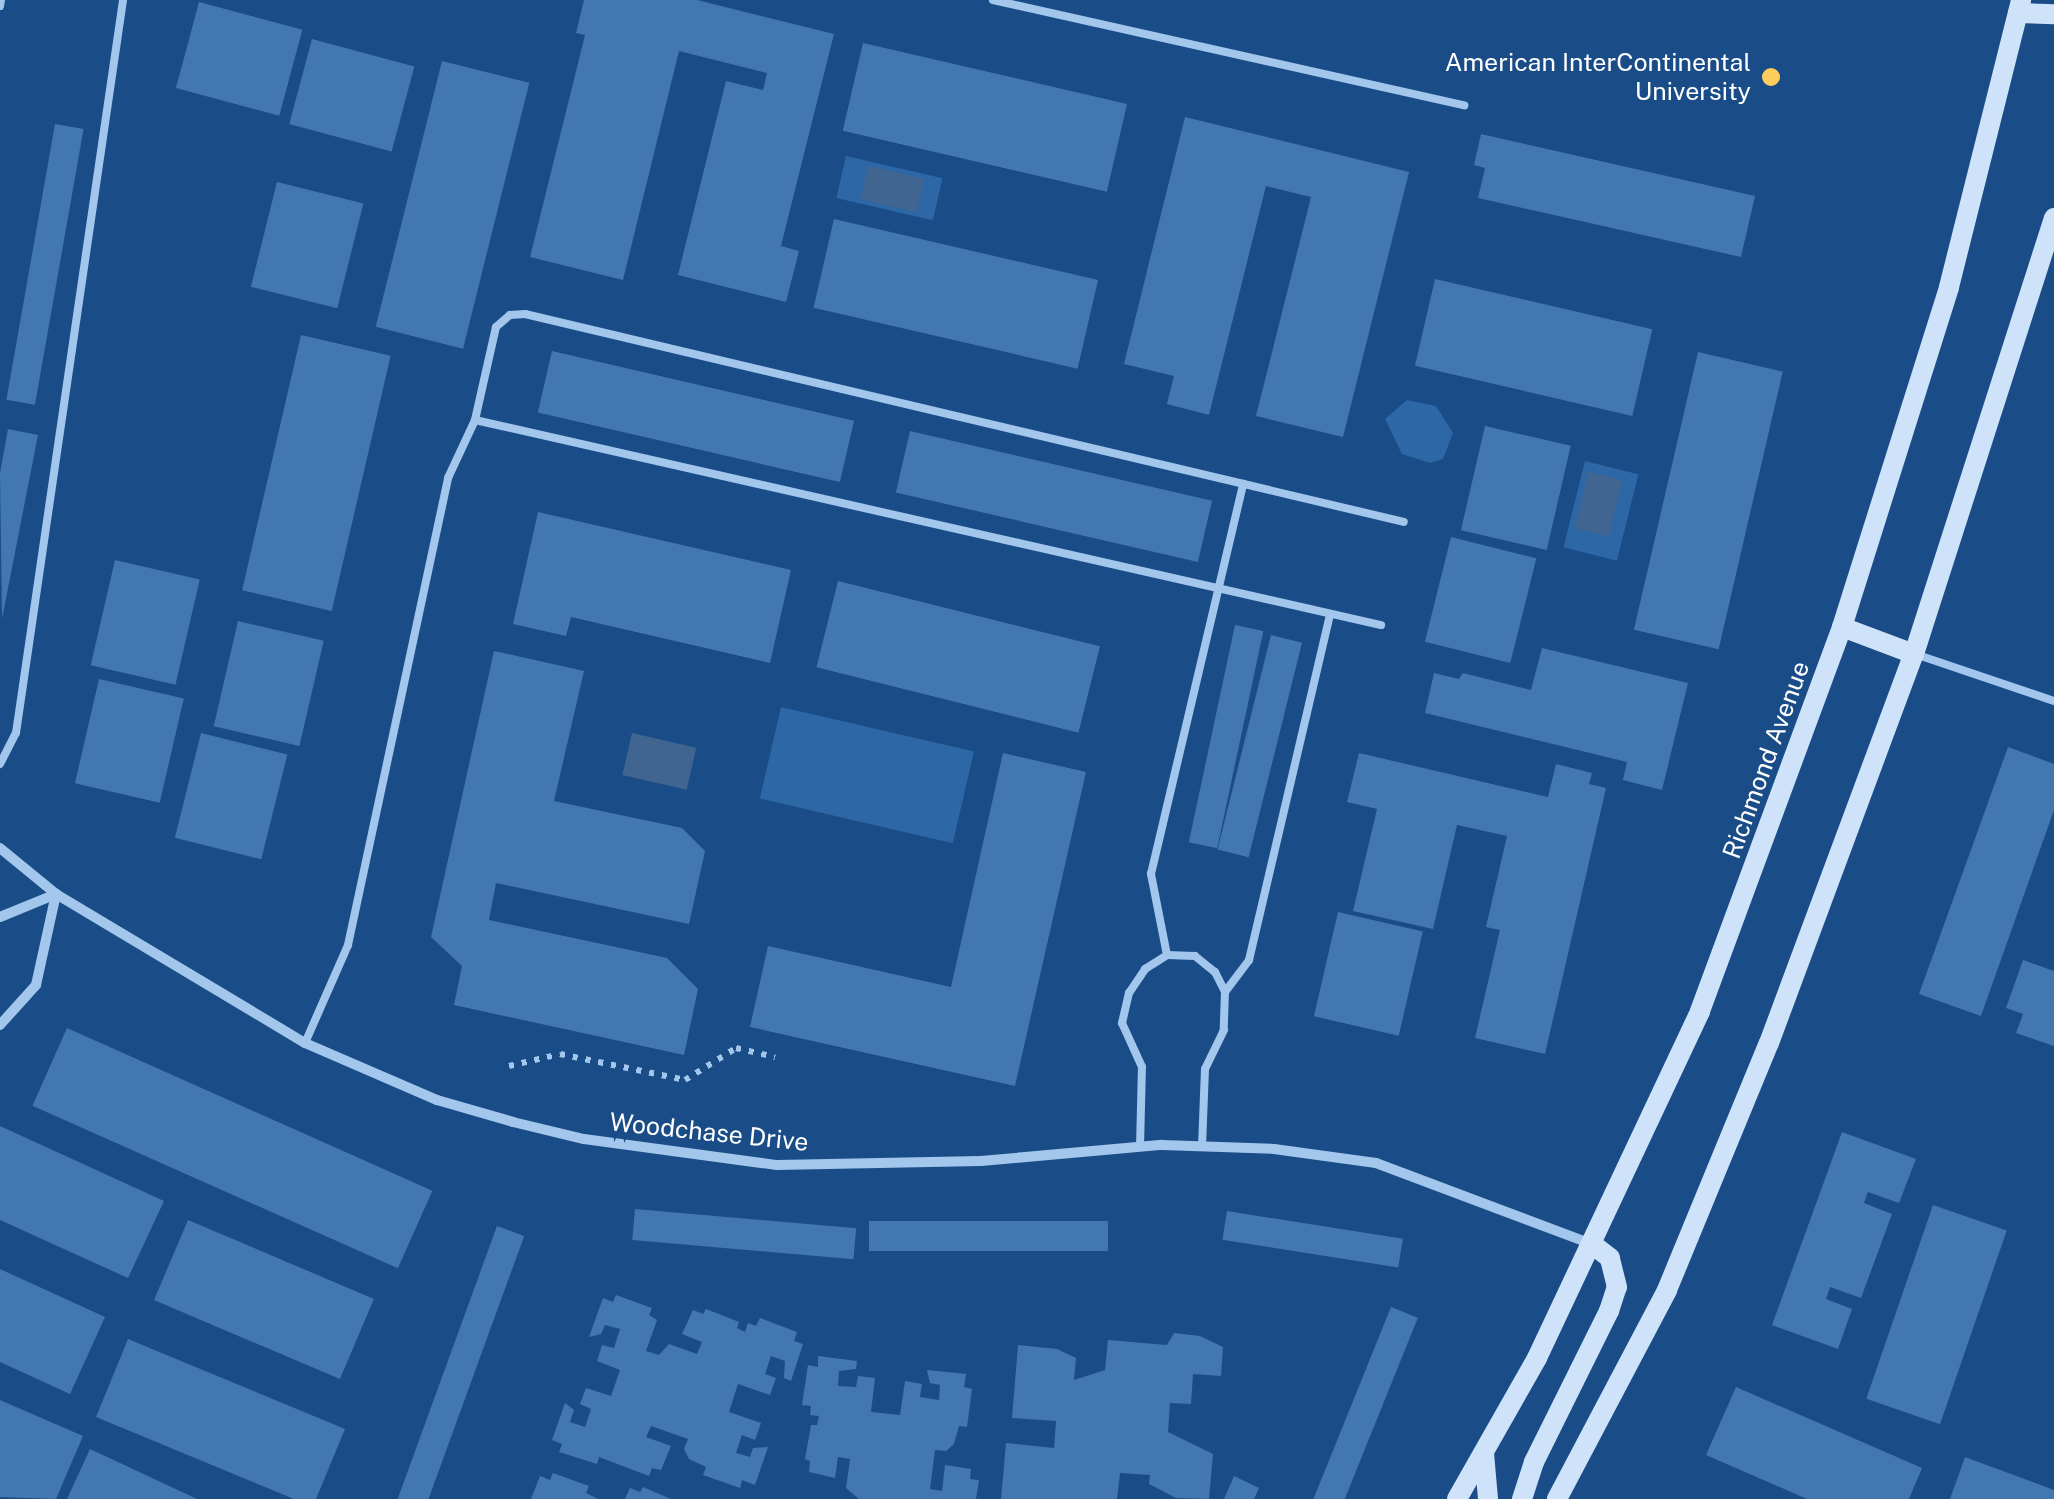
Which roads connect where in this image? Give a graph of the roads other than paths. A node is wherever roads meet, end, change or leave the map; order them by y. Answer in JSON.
{"nodes":[{"id":1,"x":123,"y":0,"type":"edge"},
{"id":2,"x":993,"y":0,"type":"edge"},
{"id":3,"x":2020,"y":6,"type":"edge"},
{"id":4,"x":2054,"y":14,"type":"edge"},
{"id":5,"x":1464,"y":106,"type":"dead end"},
{"id":6,"x":2054,"y":218,"type":"edge"},
{"id":7,"x":2051,"y":240,"type":"edge"},
{"id":8,"x":475,"y":420,"type":"junction"},
{"id":9,"x":1242,"y":484,"type":"junction"},
{"id":10,"x":1404,"y":522,"type":"dead end"},
{"id":11,"x":1216,"y":588,"type":"junction"},
{"id":12,"x":1330,"y":614,"type":"junction"},
{"id":13,"x":1380,"y":625,"type":"dead end"},
{"id":14,"x":1842,"y":627,"type":"junction"},
{"id":15,"x":1914,"y":654,"type":"junction"},
{"id":16,"x":2054,"y":702,"type":"edge"},
{"id":17,"x":0,"y":764,"type":"edge"},
{"id":18,"x":0,"y":848,"type":"edge"},
{"id":19,"x":56,"y":894,"type":"junction"},
{"id":20,"x":0,"y":917,"type":"edge"},
{"id":21,"x":1167,"y":955,"type":"junction"},
{"id":22,"x":1225,"y":992,"type":"junction"},
{"id":23,"x":0,"y":1026,"type":"edge"},
{"id":24,"x":306,"y":1043,"type":"junction"},
{"id":25,"x":1202,"y":1146,"type":"junction"},
{"id":26,"x":1140,"y":1147,"type":"junction"},
{"id":27,"x":1592,"y":1244,"type":"junction"},
{"id":28,"x":1484,"y":1453,"type":"junction"},
{"id":29,"x":1457,"y":1499,"type":"edge"},
{"id":30,"x":1488,"y":1499,"type":"edge"},
{"id":31,"x":1522,"y":1499,"type":"edge"},
{"id":32,"x":1557,"y":1499,"type":"edge"}],
"edges":[{"from":1,"to":17,"type":"lane"},
{"from":2,"to":5,"type":"lane"},
{"from":3,"to":4,"type":"main road"},
{"from":3,"to":14,"type":"main road","name":"Richmond Avenue"},
{"from":6,"to":7,"type":"main road"},
{"from":7,"to":15,"type":"main road"},
{"from":8,"to":9,"type":"lane"},
{"from":8,"to":11,"type":"lane"},
{"from":8,"to":24,"type":"lane"},
{"from":9,"to":10,"type":"lane"},
{"from":9,"to":11,"type":"lane"},
{"from":11,"to":12,"type":"lane"},
{"from":11,"to":21,"type":"lane"},
{"from":12,"to":13,"type":"lane"},
{"from":12,"to":22,"type":"lane"},
{"from":14,"to":15,"type":"main road"},
{"from":14,"to":27,"type":"main road","name":"Richmond Avenue"},
{"from":15,"to":16,"type":"lane"},
{"from":15,"to":32,"type":"main road"},
{"from":18,"to":19,"type":"street","name":"Woodchase Drive"},
{"from":19,"to":20,"type":"street"},
{"from":19,"to":23,"type":"street"},
{"from":19,"to":24,"type":"street","name":"Woodchase Drive"},
{"from":21,"to":22,"type":"lane"},
{"from":21,"to":26,"type":"lane"},
{"from":22,"to":25,"type":"lane"},
{"from":24,"to":26,"type":"street","name":"Woodchase Drive"},
{"from":25,"to":26,"type":"street","name":"Woodchase Drive"},
{"from":25,"to":27,"type":"street","name":"Woodchase Drive"},
{"from":27,"to":28,"type":"main road","name":"Richmond Avenue"},
{"from":27,"to":31,"type":"main road"},
{"from":28,"to":29,"type":"main road","name":"Richmond Avenue"},
{"from":28,"to":30,"type":"main road"}]}
